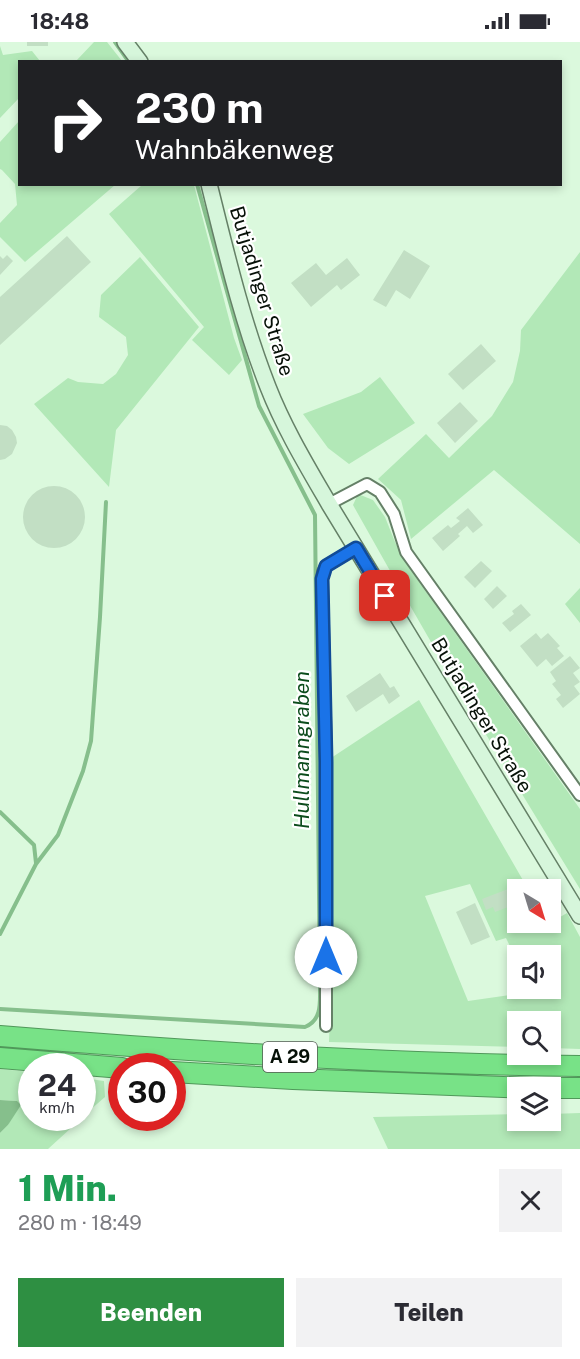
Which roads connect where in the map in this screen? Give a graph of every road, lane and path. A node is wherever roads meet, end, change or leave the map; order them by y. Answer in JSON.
{"nodes":[{"id":1,"x":126,"y":42,"type":"edge"},
{"id":2,"x":139,"y":60,"type":"edge"},
{"id":3,"x":209,"y":186,"type":"edge"},
{"id":4,"x":329,"y":504,"type":"junction"},
{"id":5,"x":356,"y":548,"type":"junction"},
{"id":6,"x":580,"y":795,"type":"edge"},
{"id":7,"x":580,"y":916,"type":"edge"},
{"id":8,"x":326,"y":1026,"type":"dead end"},
{"id":9,"x":0,"y":1036,"type":"edge"},
{"id":10,"x":0,"y":1058,"type":"edge"},
{"id":11,"x":580,"y":1066,"type":"edge"},
{"id":12,"x":108,"y":1067,"type":"edge"},
{"id":13,"x":186,"y":1073,"type":"edge"},
{"id":14,"x":507,"y":1087,"type":"edge"},
{"id":15,"x":561,"y":1088,"type":"edge"},
{"id":16,"x":580,"y":1088,"type":"edge"}],
"edges":[{"from":1,"to":2,"type":"street"},
{"from":3,"to":4,"type":"street","name":"Butjadinger Straße"},
{"from":4,"to":5,"type":"street","name":"Butjadinger Straße"},
{"from":4,"to":6,"type":"street","name":"Butjadinger Straße"},
{"from":5,"to":7,"type":"street","name":"Butjadinger Straße"},
{"from":5,"to":8,"type":"street"},
{"from":9,"to":11,"type":"highway","number":"A 29"},
{"from":10,"to":12,"type":"highway"},
{"from":13,"to":14,"type":"highway","number":"A 29"},
{"from":15,"to":16,"type":"highway"}]}
